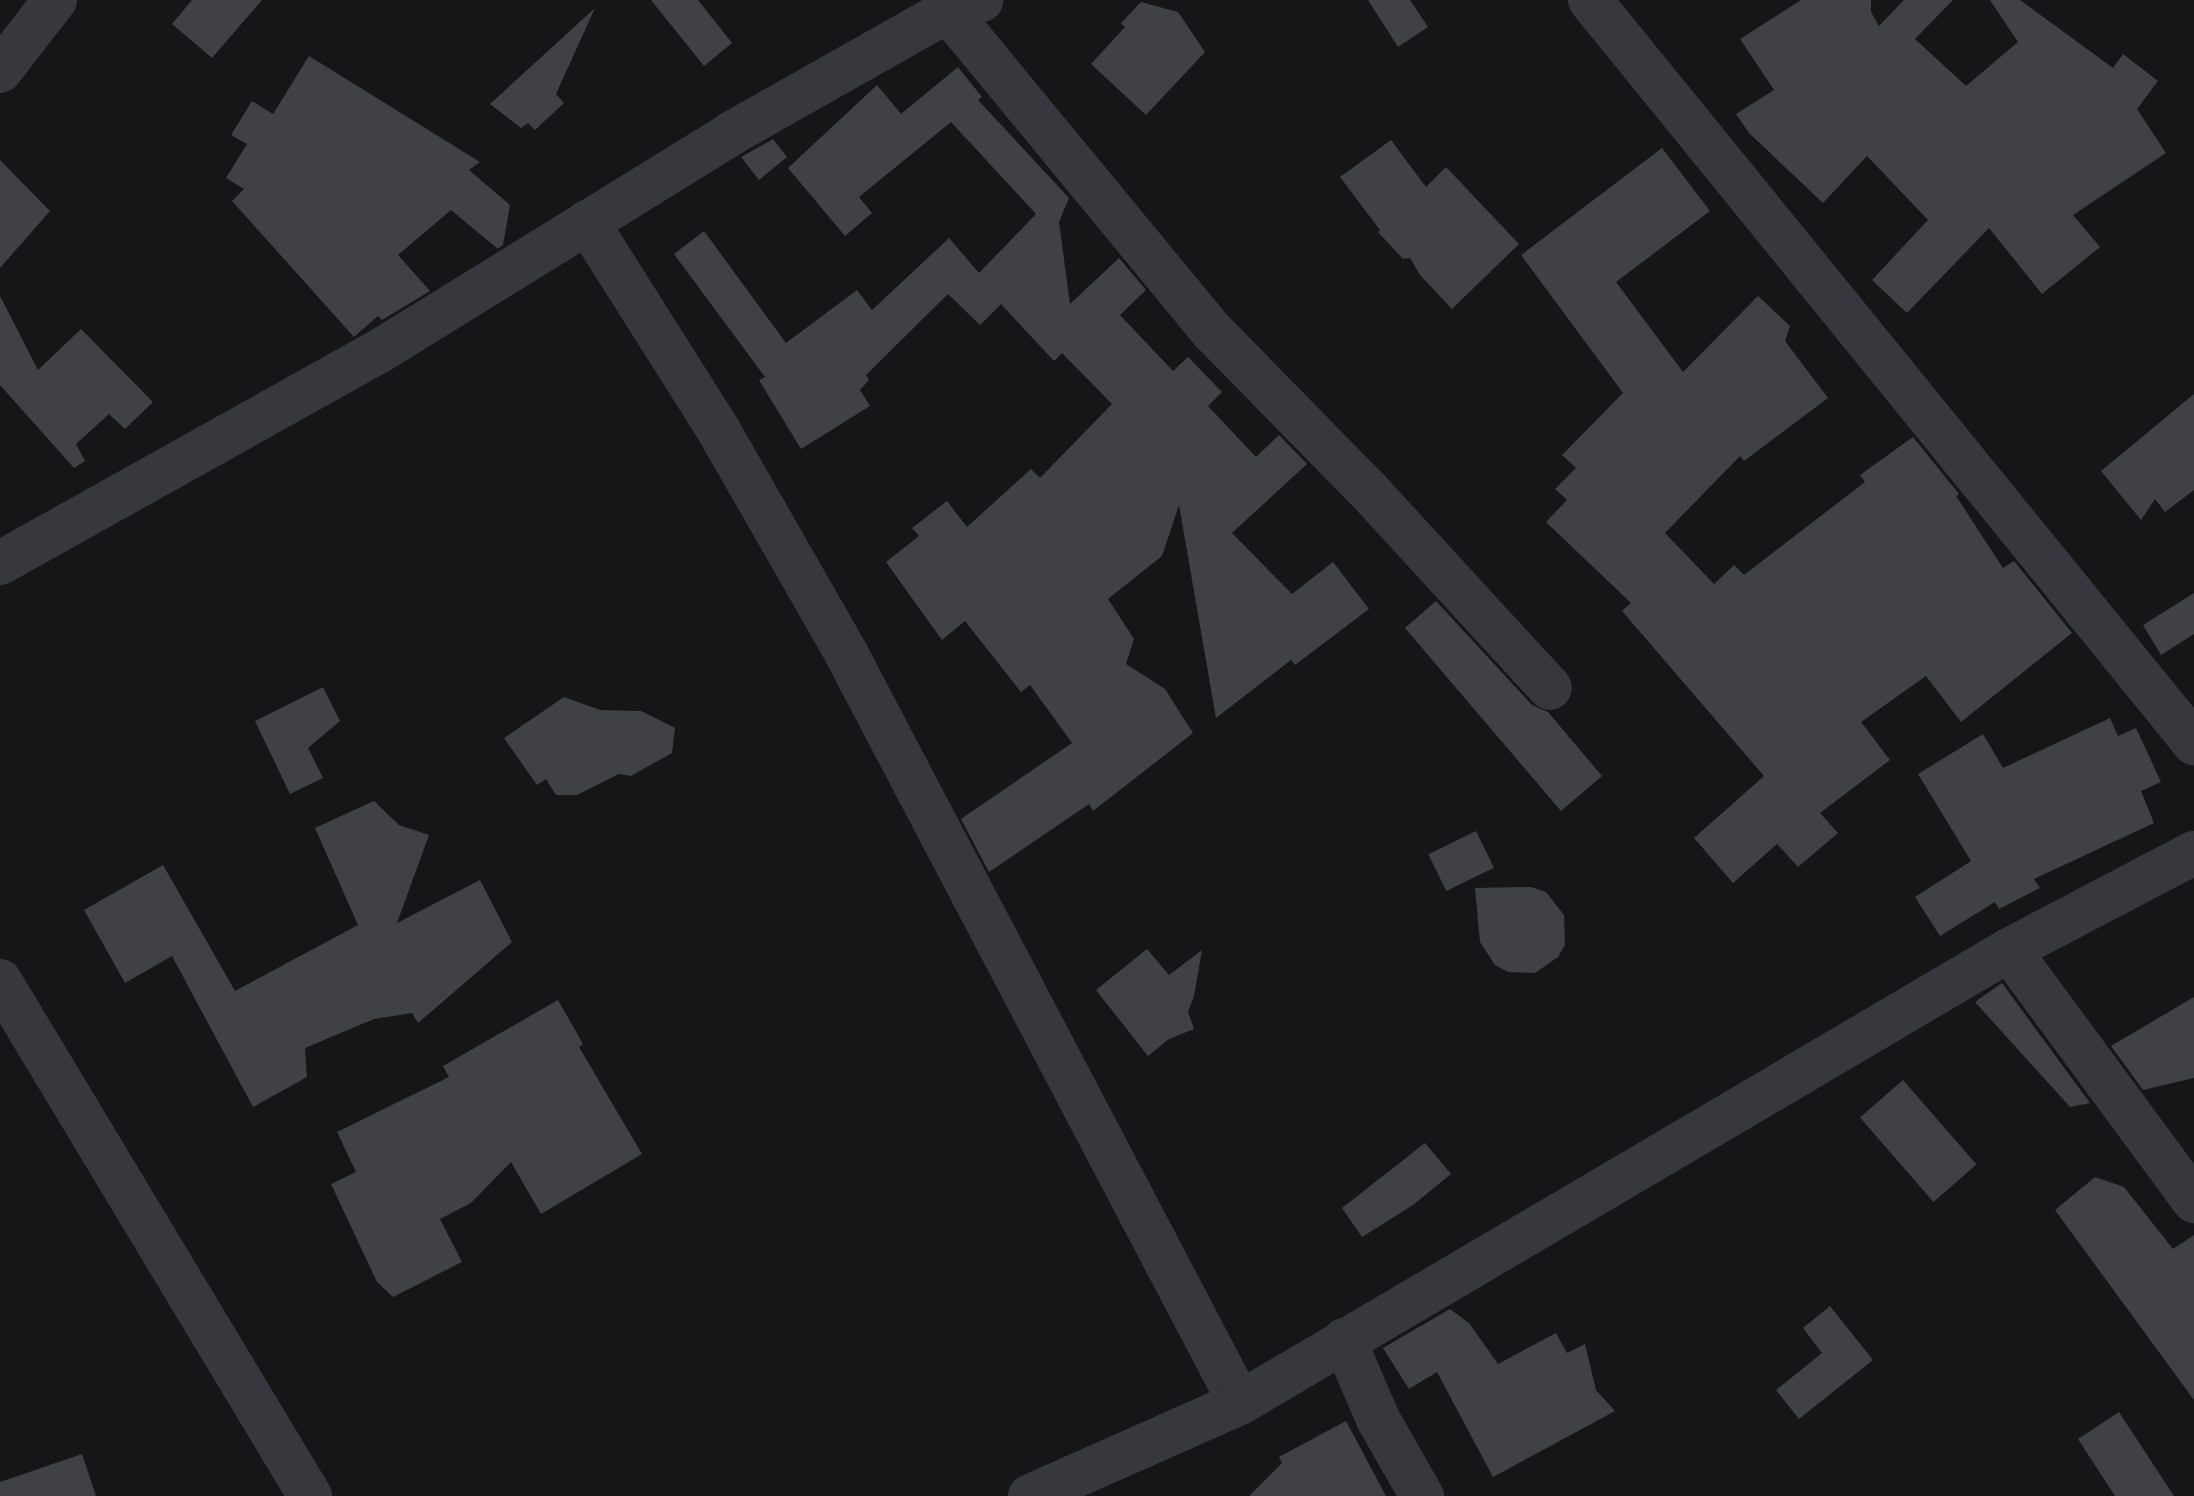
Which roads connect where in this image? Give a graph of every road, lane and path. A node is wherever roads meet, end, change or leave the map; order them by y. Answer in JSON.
{"nodes":[{"id":1,"x":55,"y":0,"type":"edge"},
{"id":2,"x":1590,"y":0,"type":"edge"},
{"id":3,"x":965,"y":6,"type":"edge"},
{"id":4,"x":0,"y":71,"type":"edge"},
{"id":5,"x":587,"y":222,"type":"junction"},
{"id":6,"x":0,"y":563,"type":"edge"},
{"id":7,"x":1550,"y":688,"type":"dead end"},
{"id":8,"x":2194,"y":743,"type":"edge"},
{"id":9,"x":2194,"y":853,"type":"edge"},
{"id":10,"x":2009,"y":950,"type":"junction"},
{"id":11,"x":0,"y":981,"type":"edge"},
{"id":12,"x":2194,"y":1201,"type":"edge"},
{"id":13,"x":1344,"y":1340,"type":"junction"},
{"id":14,"x":1240,"y":1403,"type":"junction"},
{"id":15,"x":310,"y":1496,"type":"edge"},
{"id":16,"x":1030,"y":1496,"type":"edge"},
{"id":17,"x":1422,"y":1496,"type":"edge"}],
"edges":[{"from":1,"to":4,"type":"street"},
{"from":2,"to":8,"type":"street"},
{"from":3,"to":5,"type":"street"},
{"from":3,"to":7,"type":"street"},
{"from":5,"to":6,"type":"street"},
{"from":5,"to":14,"type":"street"},
{"from":9,"to":10,"type":"street"},
{"from":10,"to":12,"type":"street"},
{"from":10,"to":13,"type":"street"},
{"from":11,"to":15,"type":"street"},
{"from":13,"to":14,"type":"street"},
{"from":13,"to":17,"type":"street"},
{"from":14,"to":16,"type":"street"}]}
